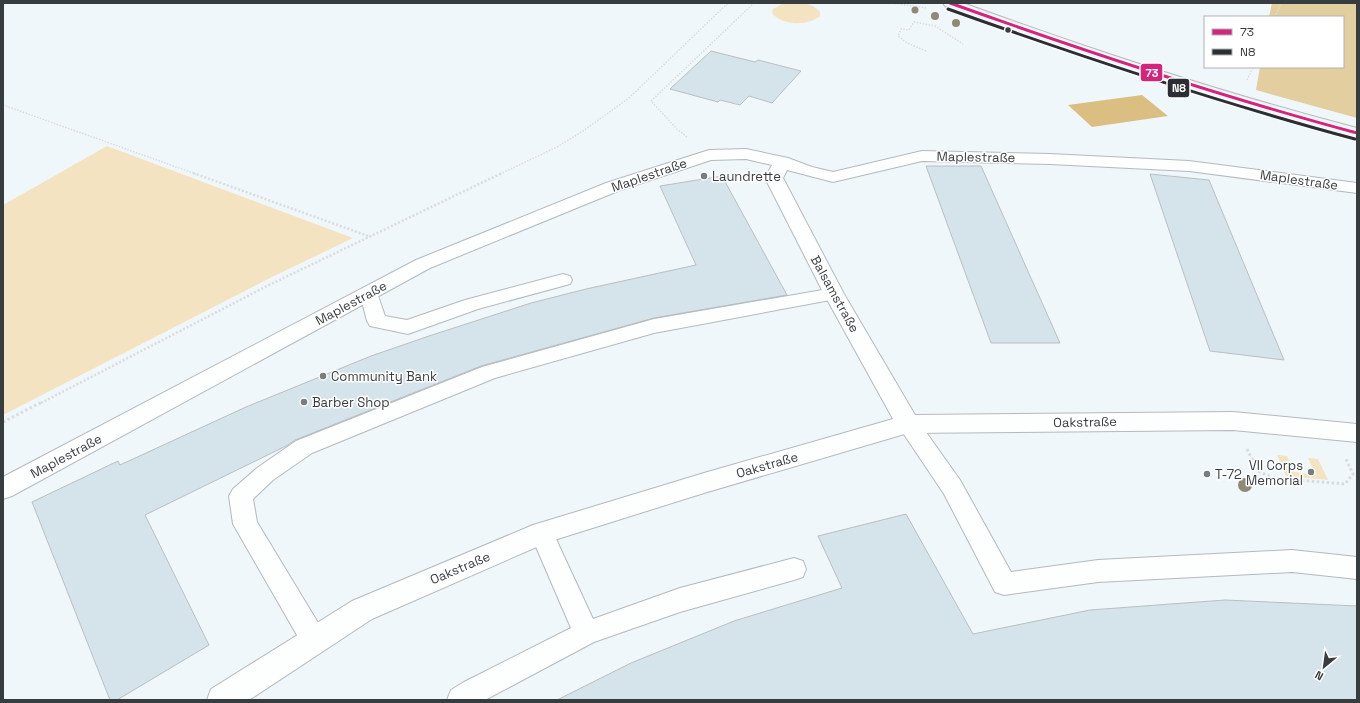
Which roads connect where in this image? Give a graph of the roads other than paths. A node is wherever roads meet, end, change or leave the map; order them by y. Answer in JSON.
{"nodes":[{"id":1,"x":950,"y":3,"type":"edge"},
{"id":2,"x":1357,"y":133,"type":"edge"},
{"id":3,"x":782,"y":162,"type":"junction"},
{"id":4,"x":1357,"y":188,"type":"edge"},
{"id":5,"x":563,"y":280,"type":"dead end"},
{"id":6,"x":369,"y":294,"type":"junction"},
{"id":7,"x":834,"y":294,"type":"junction"},
{"id":8,"x":908,"y":424,"type":"junction"},
{"id":9,"x":1357,"y":433,"type":"edge"},
{"id":10,"x":3,"y":489,"type":"edge"},
{"id":11,"x":542,"y":533,"type":"junction"},
{"id":12,"x":1357,"y":568,"type":"edge"},
{"id":13,"x":794,"y":569,"type":"dead end"},
{"id":14,"x":586,"y":633,"type":"junction"},
{"id":15,"x":314,"y":640,"type":"junction"},
{"id":16,"x":222,"y":700,"type":"edge"},
{"id":17,"x":461,"y":700,"type":"edge"}],
"edges":[{"from":1,"to":2,"type":"main road"},
{"from":3,"to":4,"type":"street","name":"Maplestraße"},
{"from":3,"to":6,"type":"street","name":"Maplestraße"},
{"from":3,"to":7,"type":"street","name":"Balsamstraße"},
{"from":5,"to":6,"type":"lane"},
{"from":6,"to":10,"type":"street","name":"Maplestraße"},
{"from":7,"to":8,"type":"street","name":"Balsamstraße"},
{"from":7,"to":15,"type":"lane"},
{"from":8,"to":9,"type":"street","name":"Oakstraße"},
{"from":8,"to":11,"type":"street","name":"Oakstraße"},
{"from":8,"to":12,"type":"lane"},
{"from":11,"to":14,"type":"lane"},
{"from":11,"to":15,"type":"street","name":"Oakstraße"},
{"from":13,"to":14,"type":"lane"},
{"from":14,"to":17,"type":"lane"},
{"from":15,"to":16,"type":"street","name":"Oakstraße"}]}
